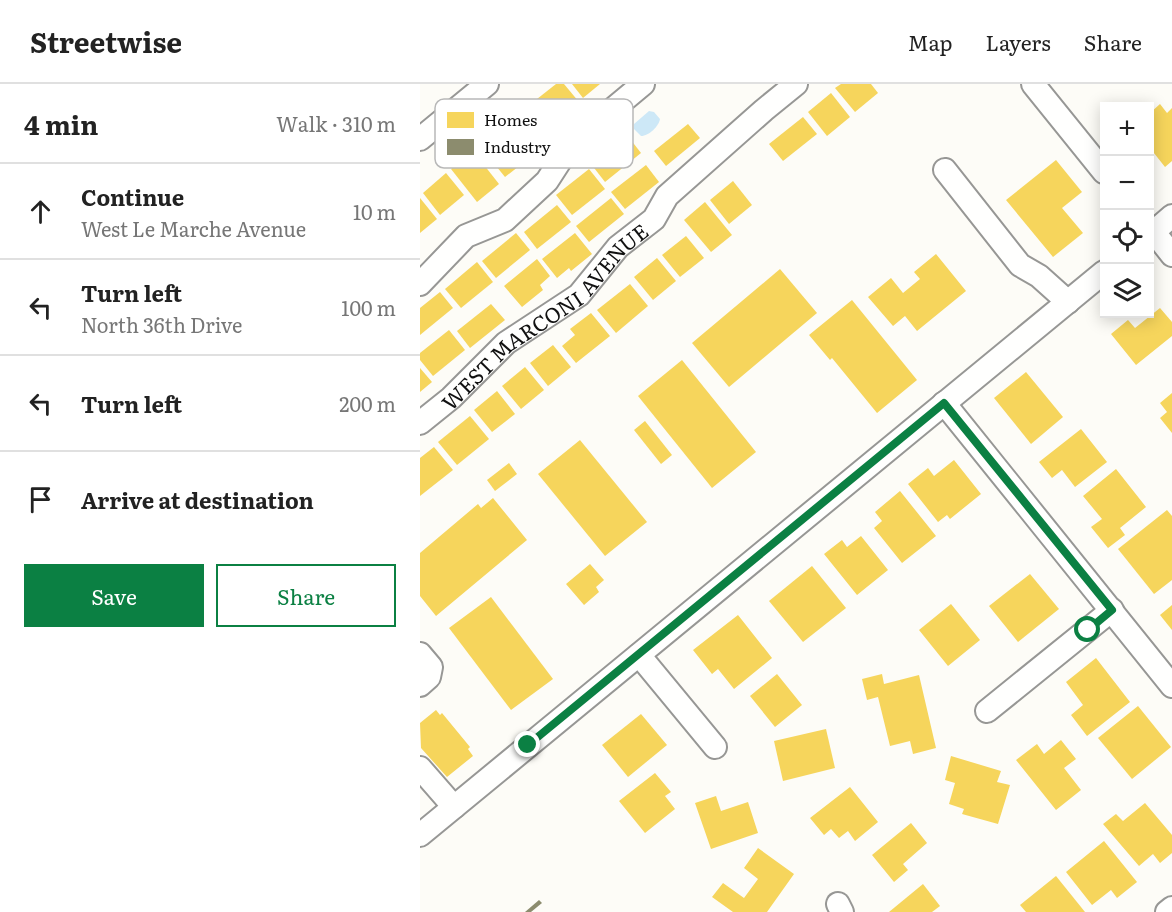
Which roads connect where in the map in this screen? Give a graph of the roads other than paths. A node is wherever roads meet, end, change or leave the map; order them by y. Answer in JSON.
{"nodes":[{"id":1,"x":487,"y":84,"type":"edge"},
{"id":2,"x":643,"y":84,"type":"edge"},
{"id":3,"x":796,"y":84,"type":"edge"},
{"id":4,"x":1033,"y":84,"type":"edge"},
{"id":5,"x":469,"y":99,"type":"edge"},
{"id":6,"x":625,"y":99,"type":"edge"},
{"id":7,"x":435,"y":127,"type":"edge"},
{"id":8,"x":420,"y":139,"type":"edge"},
{"id":9,"x":1100,"y":167,"type":"edge"},
{"id":10,"x":555,"y":168,"type":"edge"},
{"id":11,"x":945,"y":170,"type":"dead end"},
{"id":12,"x":1172,"y":216,"type":"edge"},
{"id":13,"x":1154,"y":229,"type":"edge"},
{"id":14,"x":1154,"y":234,"type":"edge"},
{"id":15,"x":1172,"y":255,"type":"edge"},
{"id":16,"x":1100,"y":275,"type":"edge"},
{"id":17,"x":420,"y":284,"type":"edge"},
{"id":18,"x":1068,"y":302,"type":"junction"},
{"id":19,"x":944,"y":403,"type":"junction"},
{"id":20,"x":420,"y":423,"type":"edge"},
{"id":21,"x":1112,"y":610,"type":"junction"},
{"id":22,"x":420,"y":654,"type":"edge"},
{"id":23,"x":639,"y":655,"type":"junction"},
{"id":24,"x":420,"y":685,"type":"edge"},
{"id":25,"x":1172,"y":686,"type":"edge"},
{"id":26,"x":987,"y":711,"type":"dead end"},
{"id":27,"x":715,"y":747,"type":"dead end"},
{"id":28,"x":420,"y":768,"type":"edge"},
{"id":29,"x":454,"y":807,"type":"junction"},
{"id":30,"x":420,"y":835,"type":"edge"},
{"id":31,"x":1172,"y":908,"type":"edge"},
{"id":32,"x":1167,"y":912,"type":"edge"}],
"edges":[{"from":1,"to":5,"type":"street"},
{"from":2,"to":6,"type":"street"},
{"from":3,"to":20,"type":"street","name":"WEST MARCONI AVENUE"},
{"from":4,"to":9,"type":"street"},
{"from":7,"to":8,"type":"street"},
{"from":10,"to":17,"type":"street"},
{"from":11,"to":18,"type":"street"},
{"from":12,"to":13,"type":"street"},
{"from":14,"to":15,"type":"street"},
{"from":16,"to":18,"type":"street"},
{"from":18,"to":19,"type":"street"},
{"from":19,"to":21,"type":"street"},
{"from":19,"to":23,"type":"street"},
{"from":21,"to":25,"type":"street"},
{"from":21,"to":26,"type":"street"},
{"from":22,"to":24,"type":"street"},
{"from":23,"to":27,"type":"street"},
{"from":23,"to":29,"type":"street"},
{"from":28,"to":29,"type":"street"},
{"from":29,"to":30,"type":"street"},
{"from":31,"to":32,"type":"street"}]}
